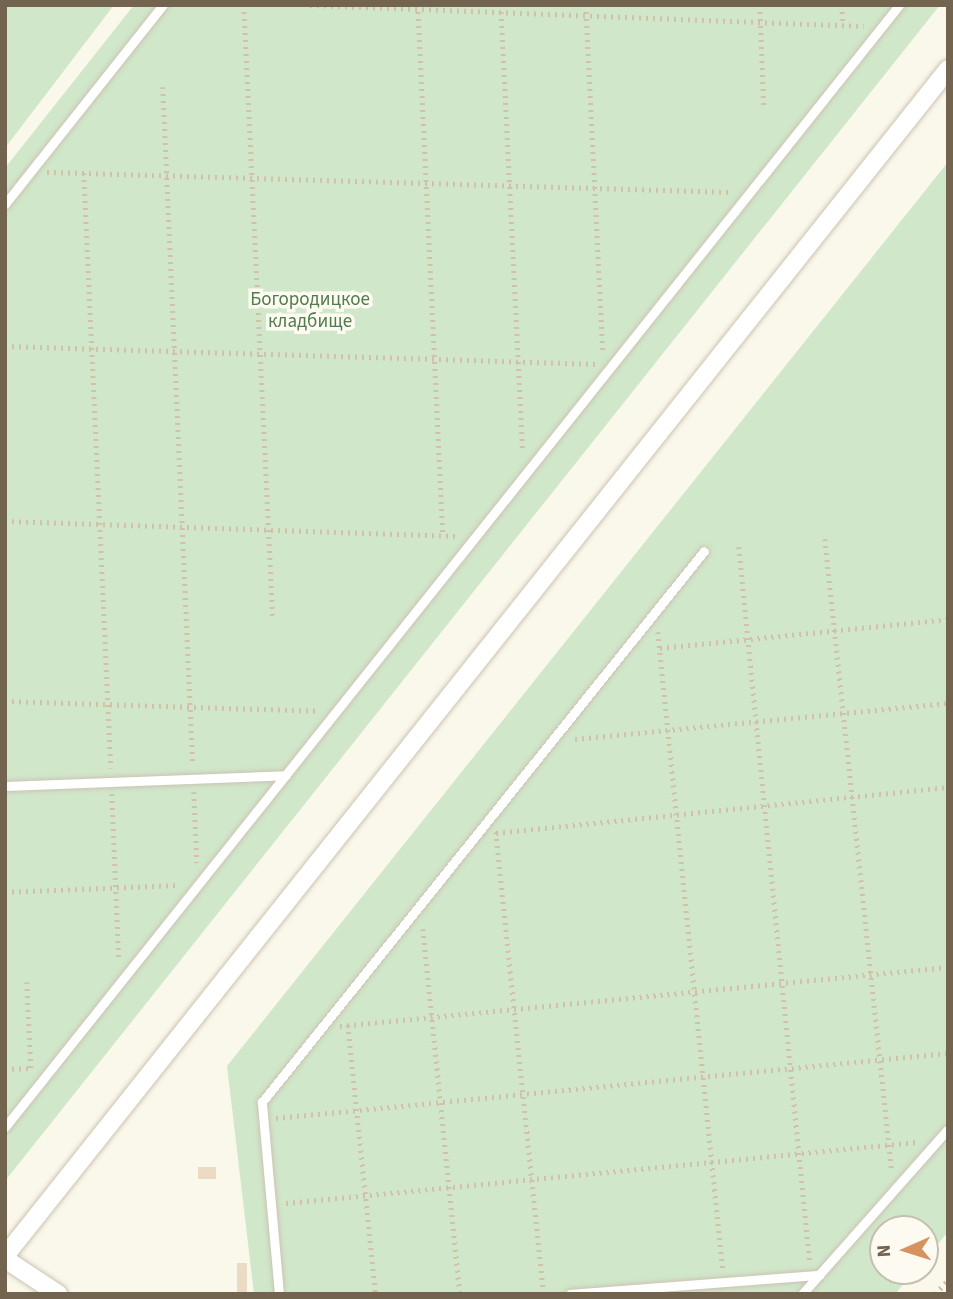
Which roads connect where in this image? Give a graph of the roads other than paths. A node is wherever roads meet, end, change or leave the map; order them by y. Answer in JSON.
{"nodes":[{"id":1,"x":163,"y":5,"type":"edge"},
{"id":2,"x":899,"y":5,"type":"edge"},
{"id":3,"x":948,"y":69,"type":"edge"},
{"id":4,"x":5,"y":204,"type":"edge"},
{"id":5,"x":704,"y":551,"type":"dead end"},
{"id":6,"x":286,"y":775,"type":"junction"},
{"id":7,"x":5,"y":786,"type":"edge"},
{"id":8,"x":5,"y":1127,"type":"edge"},
{"id":9,"x":948,"y":1129,"type":"edge"},
{"id":10,"x":5,"y":1257,"type":"edge"},
{"id":11,"x":815,"y":1275,"type":"junction"},
{"id":12,"x":58,"y":1294,"type":"edge"},
{"id":13,"x":279,"y":1294,"type":"edge"},
{"id":14,"x":570,"y":1294,"type":"edge"},
{"id":15,"x":803,"y":1294,"type":"edge"}],
"edges":[{"from":1,"to":4,"type":"lane"},
{"from":2,"to":6,"type":"lane"},
{"from":3,"to":10,"type":"street"},
{"from":5,"to":13,"type":"lane"},
{"from":6,"to":7,"type":"lane"},
{"from":6,"to":8,"type":"lane"},
{"from":9,"to":11,"type":"lane"},
{"from":10,"to":12,"type":"street"},
{"from":11,"to":14,"type":"lane"},
{"from":11,"to":15,"type":"lane"}]}
